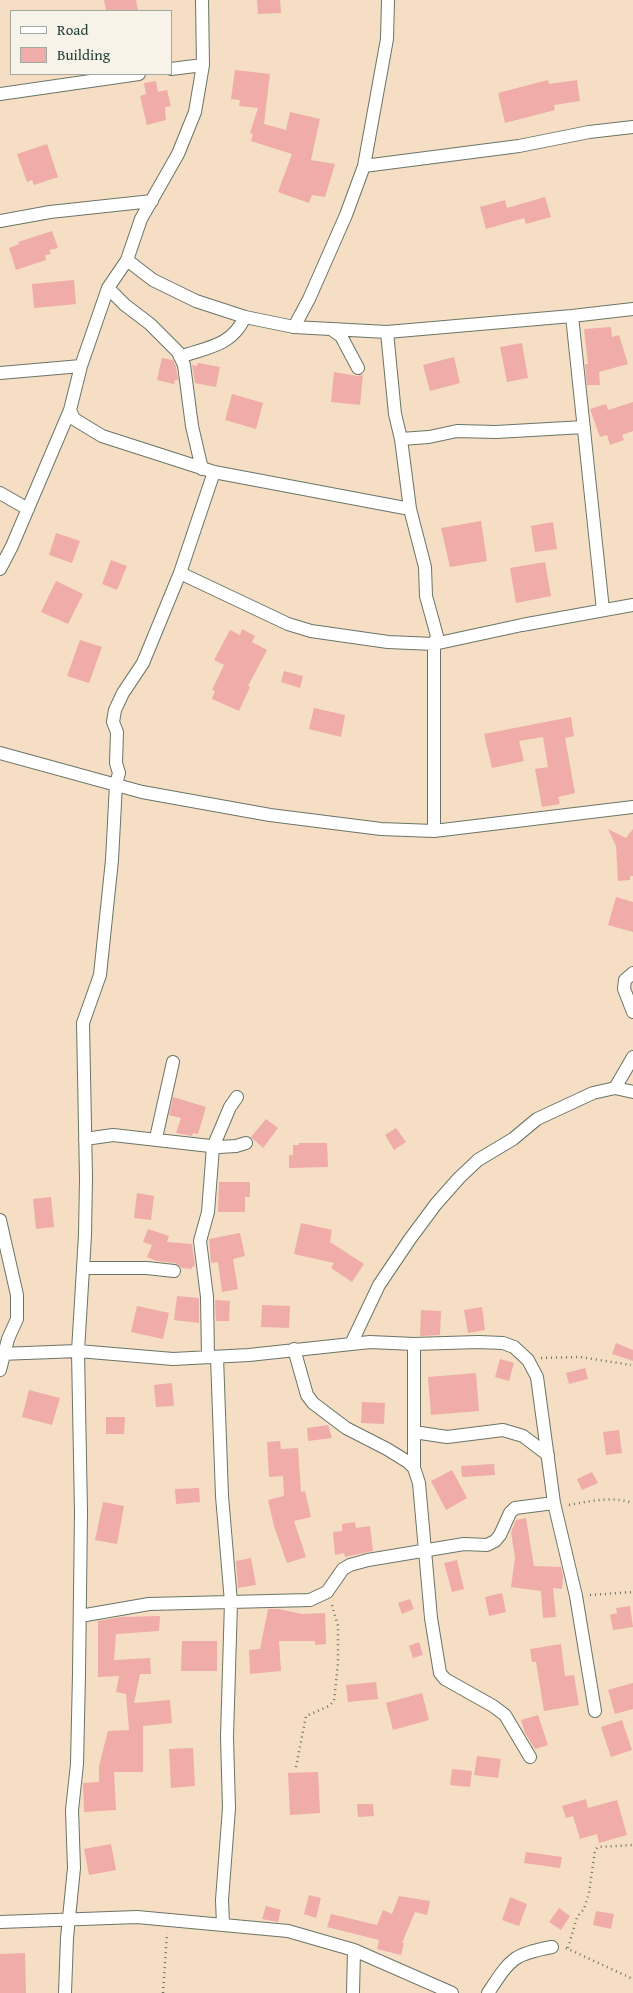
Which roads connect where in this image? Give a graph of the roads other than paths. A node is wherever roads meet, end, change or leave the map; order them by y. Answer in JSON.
{"nodes":[{"id":1,"x":202,"y":0,"type":"edge"},
{"id":2,"x":388,"y":0,"type":"edge"},
{"id":3,"x":203,"y":64,"type":"junction"},
{"id":4,"x":172,"y":69,"type":"edge"},
{"id":5,"x":132,"y":75,"type":"edge"},
{"id":6,"x":0,"y":94,"type":"edge"},
{"id":7,"x":633,"y":127,"type":"edge"},
{"id":8,"x":364,"y":166,"type":"junction"},
{"id":9,"x":152,"y":200,"type":"junction"},
{"id":10,"x":116,"y":205,"type":"junction"},
{"id":11,"x":0,"y":221,"type":"edge"},
{"id":12,"x":138,"y":228,"type":"junction"},
{"id":13,"x":127,"y":260,"type":"junction"},
{"id":14,"x":108,"y":288,"type":"junction"},
{"id":15,"x":633,"y":308,"type":"edge"},
{"id":16,"x":572,"y":316,"type":"junction"},
{"id":17,"x":245,"y":317,"type":"junction"},
{"id":18,"x":294,"y":327,"type":"junction"},
{"id":19,"x":331,"y":329,"type":"junction"},
{"id":20,"x":388,"y":332,"type":"junction"},
{"id":21,"x":180,"y":357,"type":"junction"},
{"id":22,"x":81,"y":366,"type":"junction"},
{"id":23,"x":358,"y":368,"type":"dead end"},
{"id":24,"x":0,"y":373,"type":"edge"},
{"id":25,"x":70,"y":410,"type":"junction"},
{"id":26,"x":584,"y":427,"type":"junction"},
{"id":27,"x":401,"y":439,"type":"junction"},
{"id":28,"x":208,"y":470,"type":"junction"},
{"id":29,"x":0,"y":493,"type":"edge"},
{"id":30,"x":28,"y":509,"type":"junction"},
{"id":31,"x":410,"y":509,"type":"junction"},
{"id":32,"x":0,"y":569,"type":"edge"},
{"id":33,"x":180,"y":573,"type":"junction"},
{"id":34,"x":633,"y":605,"type":"edge"},
{"id":35,"x":603,"y":610,"type":"junction"},
{"id":36,"x":434,"y":644,"type":"junction"},
{"id":37,"x":0,"y":753,"type":"edge"},
{"id":38,"x":116,"y":784,"type":"junction"},
{"id":39,"x":633,"y":807,"type":"edge"},
{"id":40,"x":434,"y":831,"type":"junction"},
{"id":41,"x":633,"y":974,"type":"edge"},
{"id":42,"x":633,"y":1012,"type":"edge"},
{"id":43,"x":633,"y":1057,"type":"edge"},
{"id":44,"x":173,"y":1062,"type":"dead end"},
{"id":45,"x":615,"y":1088,"type":"junction"},
{"id":46,"x":633,"y":1092,"type":"edge"},
{"id":47,"x":237,"y":1096,"type":"dead end"},
{"id":48,"x":156,"y":1138,"type":"junction"},
{"id":49,"x":85,"y":1139,"type":"junction"},
{"id":50,"x":246,"y":1143,"type":"dead end"},
{"id":51,"x":213,"y":1147,"type":"junction"},
{"id":52,"x":0,"y":1220,"type":"edge"},
{"id":53,"x":84,"y":1268,"type":"junction"},
{"id":54,"x":174,"y":1271,"type":"dead end"},
{"id":55,"x":351,"y":1344,"type":"junction"},
{"id":56,"x":414,"y":1344,"type":"junction"},
{"id":57,"x":294,"y":1349,"type":"junction"},
{"id":58,"x":78,"y":1351,"type":"junction"},
{"id":59,"x":3,"y":1354,"type":"edge"},
{"id":60,"x":212,"y":1357,"type":"junction"},
{"id":61,"x":0,"y":1370,"type":"edge"},
{"id":62,"x":414,"y":1432,"type":"junction"},
{"id":63,"x":548,"y":1455,"type":"junction"},
{"id":64,"x":414,"y":1468,"type":"junction"},
{"id":65,"x":554,"y":1505,"type":"junction"},
{"id":66,"x":424,"y":1551,"type":"junction"},
{"id":67,"x":231,"y":1602,"type":"junction"},
{"id":68,"x":80,"y":1616,"type":"junction"},
{"id":69,"x":595,"y":1711,"type":"dead end"},
{"id":70,"x":530,"y":1757,"type":"dead end"},
{"id":71,"x":69,"y":1920,"type":"junction"},
{"id":72,"x":0,"y":1922,"type":"edge"},
{"id":73,"x":223,"y":1924,"type":"junction"},
{"id":74,"x":552,"y":1947,"type":"road end"},
{"id":75,"x":354,"y":1950,"type":"junction"},
{"id":76,"x":65,"y":1993,"type":"edge"},
{"id":77,"x":353,"y":1993,"type":"edge"},
{"id":78,"x":452,"y":1993,"type":"edge"},
{"id":79,"x":488,"y":1993,"type":"edge"}],
"edges":[{"from":1,"to":3,"type":"street"},
{"from":2,"to":8,"type":"street"},
{"from":3,"to":4,"type":"street"},
{"from":3,"to":9,"type":"street"},
{"from":5,"to":6,"type":"street"},
{"from":7,"to":8,"type":"street"},
{"from":8,"to":18,"type":"street"},
{"from":9,"to":10,"type":"street"},
{"from":9,"to":12,"type":"street"},
{"from":10,"to":11,"type":"street"},
{"from":10,"to":12,"type":"street"},
{"from":12,"to":13,"type":"street"},
{"from":13,"to":14,"type":"street"},
{"from":13,"to":17,"type":"street"},
{"from":14,"to":21,"type":"street"},
{"from":14,"to":22,"type":"street"},
{"from":15,"to":16,"type":"street"},
{"from":16,"to":20,"type":"street"},
{"from":16,"to":26,"type":"street"},
{"from":17,"to":18,"type":"street"},
{"from":17,"to":21,"type":"street"},
{"from":18,"to":19,"type":"street"},
{"from":19,"to":20,"type":"street"},
{"from":19,"to":23,"type":"street"},
{"from":20,"to":27,"type":"street"},
{"from":21,"to":28,"type":"street"},
{"from":22,"to":24,"type":"street"},
{"from":22,"to":25,"type":"street"},
{"from":25,"to":28,"type":"street"},
{"from":25,"to":30,"type":"street"},
{"from":26,"to":27,"type":"street"},
{"from":26,"to":35,"type":"street"},
{"from":27,"to":31,"type":"street"},
{"from":28,"to":31,"type":"street"},
{"from":28,"to":33,"type":"street"},
{"from":29,"to":30,"type":"street"},
{"from":30,"to":32,"type":"street"},
{"from":31,"to":36,"type":"street"},
{"from":33,"to":36,"type":"street"},
{"from":33,"to":38,"type":"street"},
{"from":34,"to":35,"type":"street"},
{"from":35,"to":36,"type":"street"},
{"from":36,"to":40,"type":"street"},
{"from":37,"to":38,"type":"street"},
{"from":38,"to":40,"type":"street"},
{"from":38,"to":49,"type":"street"},
{"from":39,"to":40,"type":"street"},
{"from":41,"to":42,"type":"street"},
{"from":43,"to":45,"type":"street"},
{"from":44,"to":48,"type":"street"},
{"from":45,"to":46,"type":"street"},
{"from":45,"to":55,"type":"street"},
{"from":47,"to":51,"type":"street"},
{"from":48,"to":49,"type":"street"},
{"from":48,"to":51,"type":"street"},
{"from":49,"to":53,"type":"street"},
{"from":50,"to":51,"type":"street"},
{"from":51,"to":60,"type":"street"},
{"from":52,"to":59,"type":"street"},
{"from":53,"to":54,"type":"street"},
{"from":53,"to":58,"type":"street"},
{"from":55,"to":56,"type":"street"},
{"from":55,"to":57,"type":"street"},
{"from":56,"to":62,"type":"street"},
{"from":56,"to":63,"type":"street"},
{"from":57,"to":60,"type":"street"},
{"from":57,"to":64,"type":"street"},
{"from":58,"to":59,"type":"street"},
{"from":58,"to":60,"type":"street"},
{"from":58,"to":68,"type":"street"},
{"from":59,"to":61,"type":"street"},
{"from":60,"to":67,"type":"street"},
{"from":62,"to":63,"type":"street"},
{"from":62,"to":64,"type":"street"},
{"from":63,"to":65,"type":"street"},
{"from":64,"to":66,"type":"street"},
{"from":65,"to":66,"type":"street"},
{"from":65,"to":69,"type":"street"},
{"from":66,"to":67,"type":"street"},
{"from":66,"to":70,"type":"street"},
{"from":67,"to":68,"type":"street"},
{"from":67,"to":73,"type":"street"},
{"from":68,"to":71,"type":"street"},
{"from":71,"to":72,"type":"street"},
{"from":71,"to":73,"type":"street"},
{"from":71,"to":76,"type":"street"},
{"from":73,"to":75,"type":"street"},
{"from":74,"to":79,"type":"street"},
{"from":75,"to":77,"type":"street"},
{"from":75,"to":78,"type":"street"}]}
